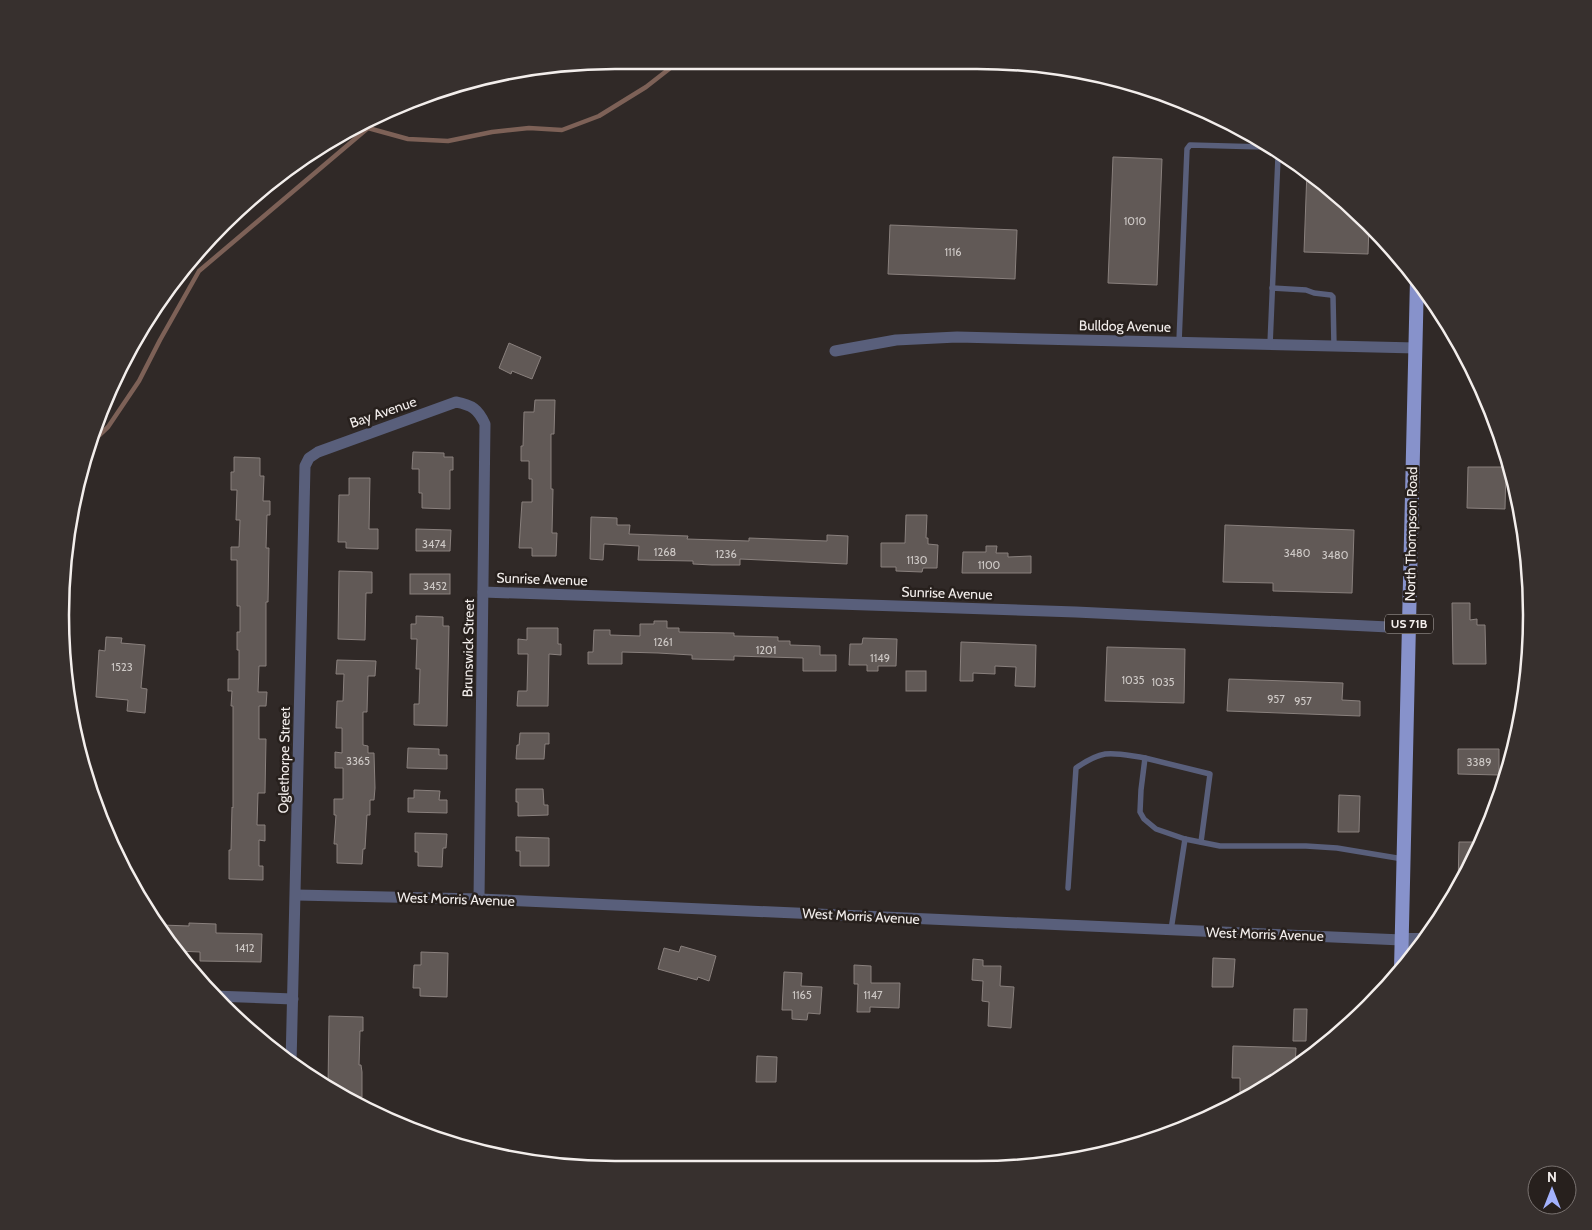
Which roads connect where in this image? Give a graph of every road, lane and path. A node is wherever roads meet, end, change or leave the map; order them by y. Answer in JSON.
{"nodes":[{"id":1,"x":1258,"y":147,"type":"edge"},
{"id":2,"x":1278,"y":160,"type":"edge"},
{"id":3,"x":1272,"y":288,"type":"junction"},
{"id":4,"x":1417,"y":292,"type":"edge"},
{"id":5,"x":1179,"y":342,"type":"junction"},
{"id":6,"x":1270,"y":345,"type":"junction"},
{"id":7,"x":1334,"y":346,"type":"junction"},
{"id":8,"x":1416,"y":348,"type":"junction"},
{"id":9,"x":835,"y":351,"type":"dead end"},
{"id":10,"x":469,"y":404,"type":"joint"},
{"id":11,"x":309,"y":458,"type":"joint"},
{"id":12,"x":483,"y":592,"type":"junction"},
{"id":13,"x":1409,"y":628,"type":"junction"},
{"id":14,"x":1145,"y":758,"type":"junction"},
{"id":15,"x":1185,"y":839,"type":"junction"},
{"id":16,"x":1201,"y":842,"type":"junction"},
{"id":17,"x":1404,"y":859,"type":"junction"},
{"id":18,"x":1068,"y":888,"type":"dead end"},
{"id":19,"x":296,"y":894,"type":"junction"},
{"id":20,"x":479,"y":899,"type":"junction"},
{"id":21,"x":1171,"y":930,"type":"junction"},
{"id":22,"x":1402,"y":940,"type":"junction"},
{"id":23,"x":1416,"y":940,"type":"edge"},
{"id":24,"x":1401,"y":959,"type":"edge"},
{"id":25,"x":225,"y":996,"type":"edge"},
{"id":26,"x":293,"y":999,"type":"junction"},
{"id":27,"x":291,"y":1055,"type":"edge"}],
"edges":[{"from":1,"to":5,"type":"lane"},
{"from":2,"to":3,"type":"lane"},
{"from":3,"to":6,"type":"lane"},
{"from":3,"to":7,"type":"lane"},
{"from":4,"to":8,"type":"main road","name":"North Thompson Road","number":"US 71B"},
{"from":5,"to":6,"type":"street","name":"Bulldog Avenue"},
{"from":5,"to":9,"type":"street","name":"Bulldog Avenue"},
{"from":6,"to":7,"type":"street","name":"Bulldog Avenue"},
{"from":7,"to":8,"type":"street","name":"Bulldog Avenue"},
{"from":8,"to":13,"type":"main road","name":"North Thompson Road","number":"US 71B"},
{"from":10,"to":11,"type":"street","name":"Bay Avenue"},
{"from":10,"to":12,"type":"street","name":"Brunswick Street"},
{"from":11,"to":19,"type":"street","name":"Oglethorpe Street"},
{"from":12,"to":13,"type":"street","name":"Sunrise Avenue"},
{"from":12,"to":20,"type":"street","name":"Brunswick Street"},
{"from":13,"to":17,"type":"main road","name":"North Thompson Road","number":"US 71B"},
{"from":14,"to":15,"type":"lane"},
{"from":14,"to":16,"type":"lane"},
{"from":14,"to":18,"type":"lane"},
{"from":15,"to":16,"type":"lane"},
{"from":15,"to":21,"type":"lane"},
{"from":16,"to":17,"type":"lane"},
{"from":17,"to":22,"type":"main road","name":"North Thompson Road","number":"US 71B"},
{"from":19,"to":20,"type":"street","name":"West Morris Avenue"},
{"from":19,"to":26,"type":"street","name":"Oglethorpe Street"},
{"from":20,"to":21,"type":"street","name":"West Morris Avenue"},
{"from":21,"to":22,"type":"street","name":"West Morris Avenue"},
{"from":22,"to":23,"type":"street","name":"West Morris Avenue"},
{"from":22,"to":24,"type":"main road","name":"North Thompson Road","number":"US 71B"},
{"from":25,"to":26,"type":"street"},
{"from":26,"to":27,"type":"street","name":"Oglethorpe Street"}]}
